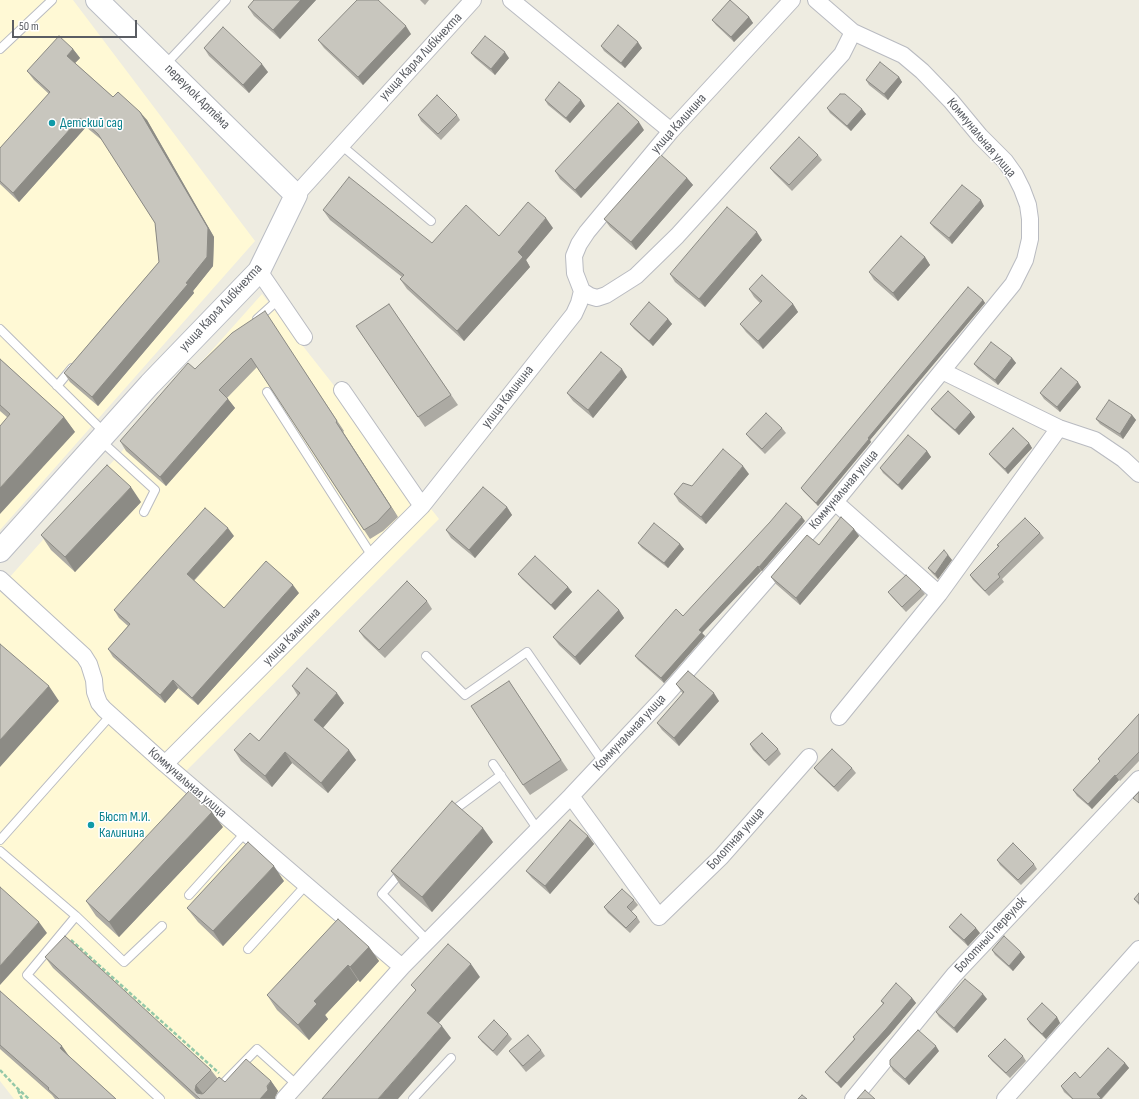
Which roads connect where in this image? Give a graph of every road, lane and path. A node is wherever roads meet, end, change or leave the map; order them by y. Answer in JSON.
{"nodes":[{"id":1,"x":52,"y":0,"type":"edge"},
{"id":2,"x":97,"y":0,"type":"edge"},
{"id":3,"x":226,"y":0,"type":"edge"},
{"id":4,"x":473,"y":0,"type":"edge"},
{"id":5,"x":511,"y":0,"type":"edge"},
{"id":6,"x":792,"y":0,"type":"edge"},
{"id":7,"x":816,"y":0,"type":"edge"},
{"id":8,"x":853,"y":32,"type":"junction"},
{"id":9,"x":0,"y":49,"type":"edge"},
{"id":10,"x":165,"y":65,"type":"junction"},
{"id":11,"x":671,"y":131,"type":"junction"},
{"id":12,"x":341,"y":144,"type":"junction"},
{"id":13,"x":296,"y":195,"type":"junction"},
{"id":14,"x":432,"y":220,"type":"dead end"},
{"id":15,"x":259,"y":270,"type":"junction"},
{"id":16,"x":582,"y":291,"type":"junction"},
{"id":17,"x":278,"y":299,"type":"junction"},
{"id":18,"x":251,"y":325,"type":"edge"},
{"id":19,"x":0,"y":329,"type":"edge"},
{"id":20,"x":304,"y":338,"type":"dead end"},
{"id":21,"x":77,"y":363,"type":"edge"},
{"id":22,"x":942,"y":371,"type":"junction"},
{"id":23,"x":57,"y":386,"type":"junction"},
{"id":24,"x":342,"y":390,"type":"dead end"},
{"id":25,"x":267,"y":392,"type":"edge"},
{"id":26,"x":1059,"y":428,"type":"junction"},
{"id":27,"x":102,"y":436,"type":"junction"},
{"id":28,"x":1139,"y":474,"type":"edge"},
{"id":29,"x":835,"y":502,"type":"junction"},
{"id":30,"x":422,"y":506,"type":"junction"},
{"id":31,"x":144,"y":512,"type":"dead end"},
{"id":32,"x":0,"y":551,"type":"edge"},
{"id":33,"x":372,"y":556,"type":"junction"},
{"id":34,"x":0,"y":579,"type":"edge"},
{"id":35,"x":939,"y":594,"type":"junction"},
{"id":36,"x":426,"y":656,"type":"dead end"},
{"id":37,"x":110,"y":716,"type":"junction"},
{"id":38,"x":839,"y":717,"type":"dead end"},
{"id":39,"x":809,"y":758,"type":"dead end"},
{"id":40,"x":603,"y":762,"type":"junction"},
{"id":41,"x":164,"y":764,"type":"junction"},
{"id":42,"x":493,"y":764,"type":"dead end"},
{"id":43,"x":501,"y":775,"type":"junction"},
{"id":44,"x":1139,"y":779,"type":"edge"},
{"id":45,"x":571,"y":796,"type":"junction"},
{"id":46,"x":446,"y":816,"type":"edge"},
{"id":47,"x":538,"y":830,"type":"junction"},
{"id":48,"x":245,"y":833,"type":"junction"},
{"id":49,"x":0,"y":840,"type":"edge"},
{"id":50,"x":0,"y":851,"type":"edge"},
{"id":51,"x":406,"y":866,"type":"edge"},
{"id":52,"x":306,"y":885,"type":"junction"},
{"id":53,"x":189,"y":895,"type":"dead end"},
{"id":54,"x":76,"y":916,"type":"junction"},
{"id":55,"x":162,"y":926,"type":"dead end"},
{"id":56,"x":63,"y":932,"type":"junction"},
{"id":57,"x":428,"y":942,"type":"junction"},
{"id":58,"x":248,"y":949,"type":"dead end"},
{"id":59,"x":1139,"y":949,"type":"edge"},
{"id":60,"x":402,"y":967,"type":"junction"},
{"id":61,"x":451,"y":1058,"type":"dead end"},
{"id":62,"x":0,"y":1070,"type":"edge"},
{"id":63,"x":226,"y":1080,"type":"junction"},
{"id":64,"x":17,"y":1089,"type":"junction"},
{"id":65,"x":292,"y":1094,"type":"edge"},
{"id":66,"x":22,"y":1099,"type":"edge"},
{"id":67,"x":29,"y":1099,"type":"edge"},
{"id":68,"x":160,"y":1099,"type":"edge"},
{"id":69,"x":208,"y":1099,"type":"edge"},
{"id":70,"x":413,"y":1099,"type":"edge"},
{"id":71,"x":853,"y":1099,"type":"edge"},
{"id":72,"x":1005,"y":1099,"type":"edge"}],
"edges":[{"from":1,"to":9,"type":"lane"},
{"from":2,"to":10,"type":"street","name":"переулок Артёма"},
{"from":3,"to":10,"type":"lane"},
{"from":4,"to":12,"type":"street","name":"улица Карла Либкнехта"},
{"from":5,"to":11,"type":"street"},
{"from":6,"to":11,"type":"street","name":"улица Калинина"},
{"from":7,"to":8,"type":"street","name":"Коммунальная улица"},
{"from":8,"to":16,"type":"street"},
{"from":8,"to":22,"type":"street","name":"Коммунальная улица"},
{"from":10,"to":13,"type":"street","name":"переулок Артёма"},
{"from":11,"to":16,"type":"street","name":"улица Калинина"},
{"from":12,"to":13,"type":"street","name":"улица Карла Либкнехта"},
{"from":12,"to":14,"type":"lane"},
{"from":13,"to":15,"type":"street","name":"улица Карла Либкнехта"},
{"from":15,"to":17,"type":"street"},
{"from":15,"to":27,"type":"street","name":"улица Карла Либкнехта"},
{"from":16,"to":30,"type":"street","name":"улица Калинина"},
{"from":17,"to":18,"type":"lane"},
{"from":17,"to":20,"type":"street"},
{"from":19,"to":23,"type":"lane"},
{"from":21,"to":23,"type":"lane"},
{"from":22,"to":26,"type":"street"},
{"from":22,"to":29,"type":"street","name":"Коммунальная улица"},
{"from":23,"to":27,"type":"lane"},
{"from":24,"to":30,"type":"street"},
{"from":25,"to":33,"type":"lane"},
{"from":26,"to":28,"type":"street"},
{"from":26,"to":35,"type":"street"},
{"from":27,"to":31,"type":"lane"},
{"from":27,"to":32,"type":"street","name":"улица Карла Либкнехта"},
{"from":29,"to":35,"type":"street"},
{"from":29,"to":40,"type":"street","name":"Коммунальная улица"},
{"from":30,"to":33,"type":"street","name":"улица Калинина"},
{"from":33,"to":41,"type":"street","name":"улица Калинина"},
{"from":34,"to":37,"type":"street","name":"Коммунальная улица"},
{"from":35,"to":38,"type":"street"},
{"from":36,"to":40,"type":"lane"},
{"from":37,"to":41,"type":"street","name":"Коммунальная улица"},
{"from":37,"to":49,"type":"lane"},
{"from":39,"to":45,"type":"street","name":"Болотная улица"},
{"from":40,"to":45,"type":"street","name":"Коммунальная улица"},
{"from":41,"to":48,"type":"street","name":"Коммунальная улица"},
{"from":42,"to":43,"type":"lane"},
{"from":43,"to":46,"type":"lane"},
{"from":43,"to":47,"type":"lane"},
{"from":44,"to":71,"type":"street","name":"Болотный переулок"},
{"from":45,"to":47,"type":"street","name":"Коммунальная улица"},
{"from":47,"to":57,"type":"street","name":"Коммунальная улица"},
{"from":48,"to":52,"type":"street","name":"Коммунальная улица"},
{"from":48,"to":53,"type":"lane"},
{"from":50,"to":54,"type":"lane"},
{"from":51,"to":57,"type":"lane"},
{"from":52,"to":58,"type":"lane"},
{"from":52,"to":60,"type":"street","name":"Коммунальная улица"},
{"from":54,"to":55,"type":"lane"},
{"from":54,"to":56,"type":"lane"},
{"from":56,"to":63,"type":"path"},
{"from":56,"to":68,"type":"lane"},
{"from":57,"to":60,"type":"street","name":"Коммунальная улица"},
{"from":59,"to":72,"type":"street"},
{"from":60,"to":65,"type":"street","name":"Коммунальная улица"},
{"from":61,"to":70,"type":"lane"},
{"from":62,"to":64,"type":"path"},
{"from":63,"to":65,"type":"lane"},
{"from":63,"to":69,"type":"lane"},
{"from":64,"to":66,"type":"path"},
{"from":64,"to":67,"type":"path"}]}
